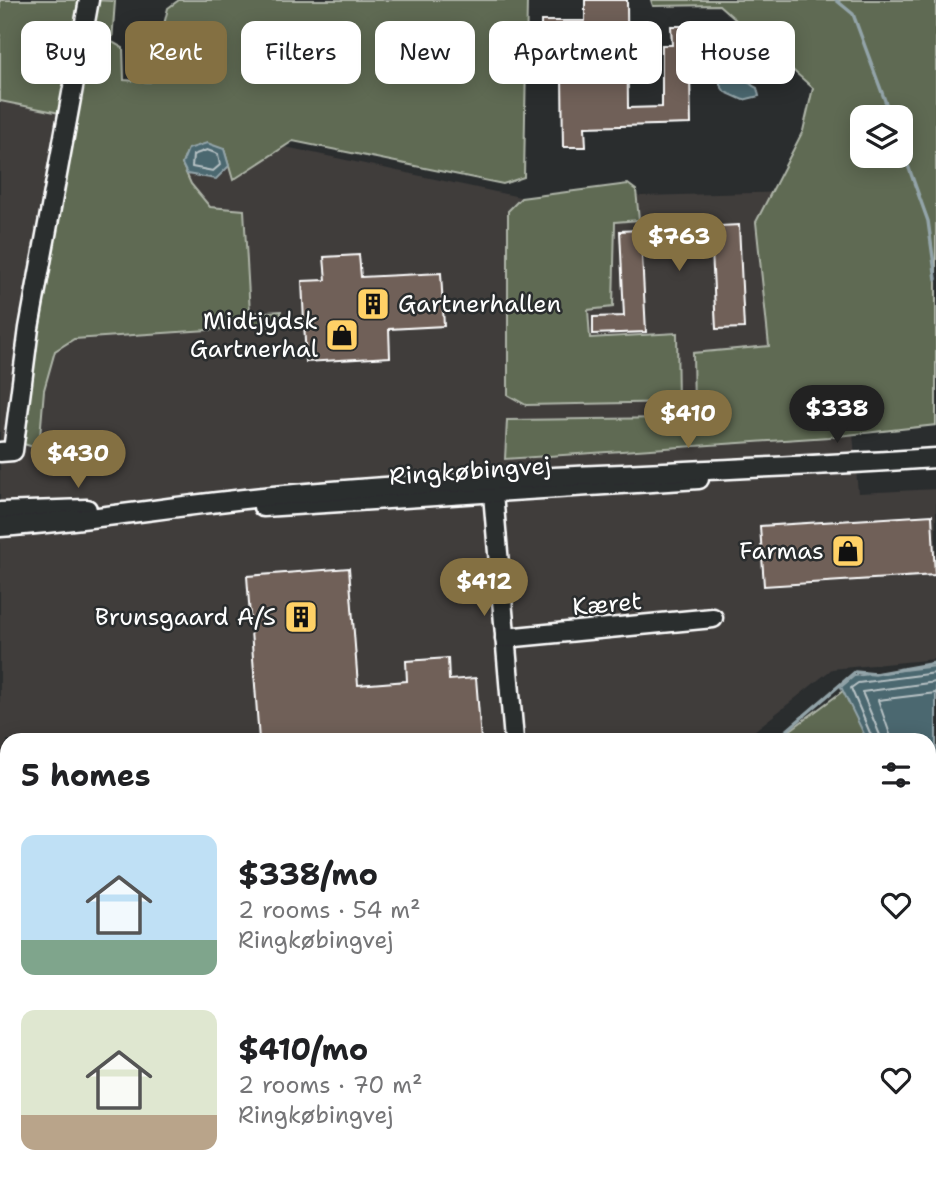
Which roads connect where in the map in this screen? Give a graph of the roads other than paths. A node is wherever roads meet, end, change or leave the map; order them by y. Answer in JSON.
{"nodes":[{"id":1,"x":89,"y":0,"type":"edge"},
{"id":2,"x":0,"y":452,"type":"edge"},
{"id":3,"x":936,"y":458,"type":"edge"},
{"id":4,"x":740,"y":471,"type":"junction"},
{"id":5,"x":493,"y":494,"type":"junction"},
{"id":6,"x":203,"y":506,"type":"junction"},
{"id":7,"x":157,"y":510,"type":"junction"},
{"id":8,"x":0,"y":512,"type":"edge"},
{"id":9,"x":0,"y":527,"type":"edge"},
{"id":10,"x":713,"y":618,"type":"dead end"},
{"id":11,"x":505,"y":638,"type":"junction"},
{"id":12,"x":513,"y":733,"type":"edge"}],
"edges":[{"from":1,"to":2,"type":"street"},
{"from":3,"to":4,"type":"street","name":"Ringkøbingvej"},
{"from":4,"to":5,"type":"street","name":"Ringkøbingvej"},
{"from":4,"to":6,"type":"street","name":"Ringkøbingvej"},
{"from":5,"to":6,"type":"street","name":"Ringkøbingvej"},
{"from":5,"to":11,"type":"street"},
{"from":6,"to":7,"type":"street","name":"Ringkøbingvej"},
{"from":7,"to":8,"type":"street","name":"Ringkøbingvej"},
{"from":7,"to":9,"type":"street","name":"Ringkøbingvej"},
{"from":10,"to":11,"type":"street","name":"Kæret"},
{"from":11,"to":12,"type":"street"}]}
